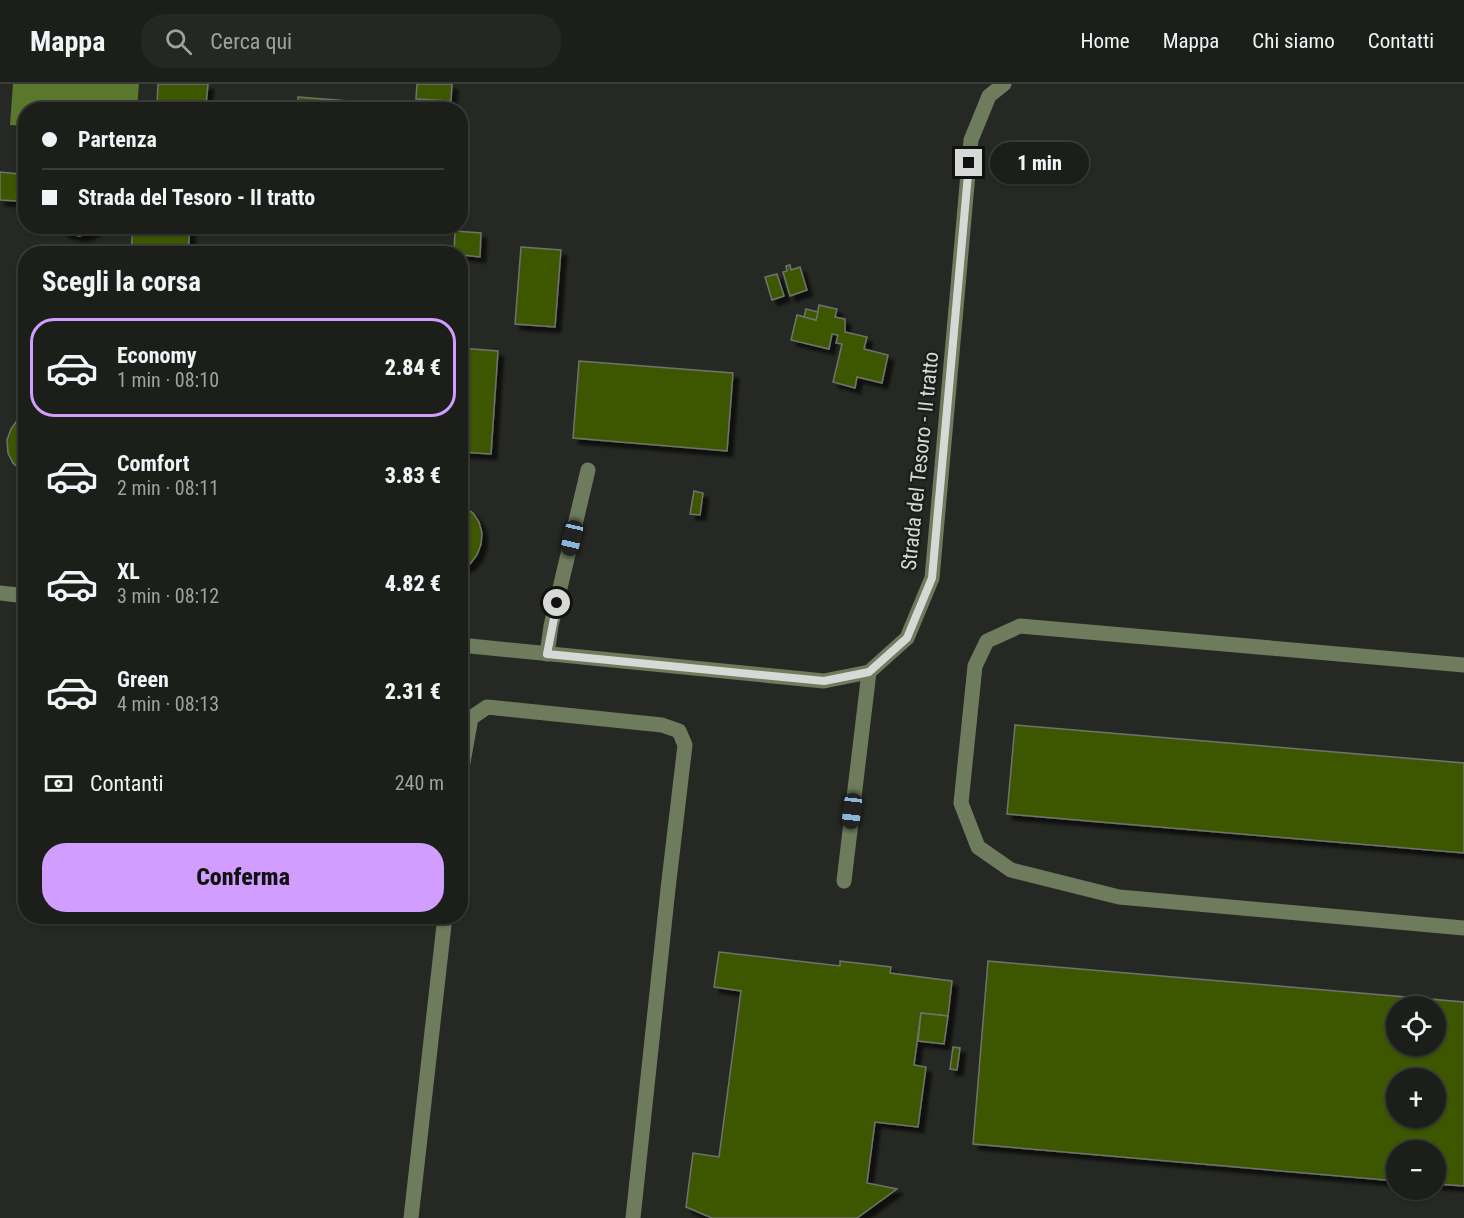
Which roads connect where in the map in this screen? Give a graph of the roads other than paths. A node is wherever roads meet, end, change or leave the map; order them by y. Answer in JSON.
{"nodes":[{"id":1,"x":1004,"y":84,"type":"edge"},
{"id":2,"x":588,"y":470,"type":"dead end"},
{"id":3,"x":0,"y":593,"type":"edge"},
{"id":4,"x":18,"y":595,"type":"edge"},
{"id":5,"x":468,"y":646,"type":"edge"},
{"id":6,"x":547,"y":654,"type":"junction"},
{"id":7,"x":1464,"y":665,"type":"edge"},
{"id":8,"x":869,"y":672,"type":"junction"},
{"id":9,"x":468,"y":735,"type":"edge"},
{"id":10,"x":844,"y":881,"type":"dead end"},
{"id":11,"x":444,"y":924,"type":"edge"},
{"id":12,"x":1464,"y":928,"type":"edge"},
{"id":13,"x":411,"y":1218,"type":"edge"},
{"id":14,"x":633,"y":1218,"type":"edge"}],
"edges":[{"from":1,"to":8,"type":"street","name":"Strada del Tesoro - II tratto"},
{"from":2,"to":6,"type":"street"},
{"from":3,"to":4,"type":"street"},
{"from":5,"to":6,"type":"street"},
{"from":6,"to":8,"type":"street"},
{"from":7,"to":12,"type":"street"},
{"from":8,"to":10,"type":"street"},
{"from":9,"to":14,"type":"street"},
{"from":11,"to":13,"type":"street"}]}
